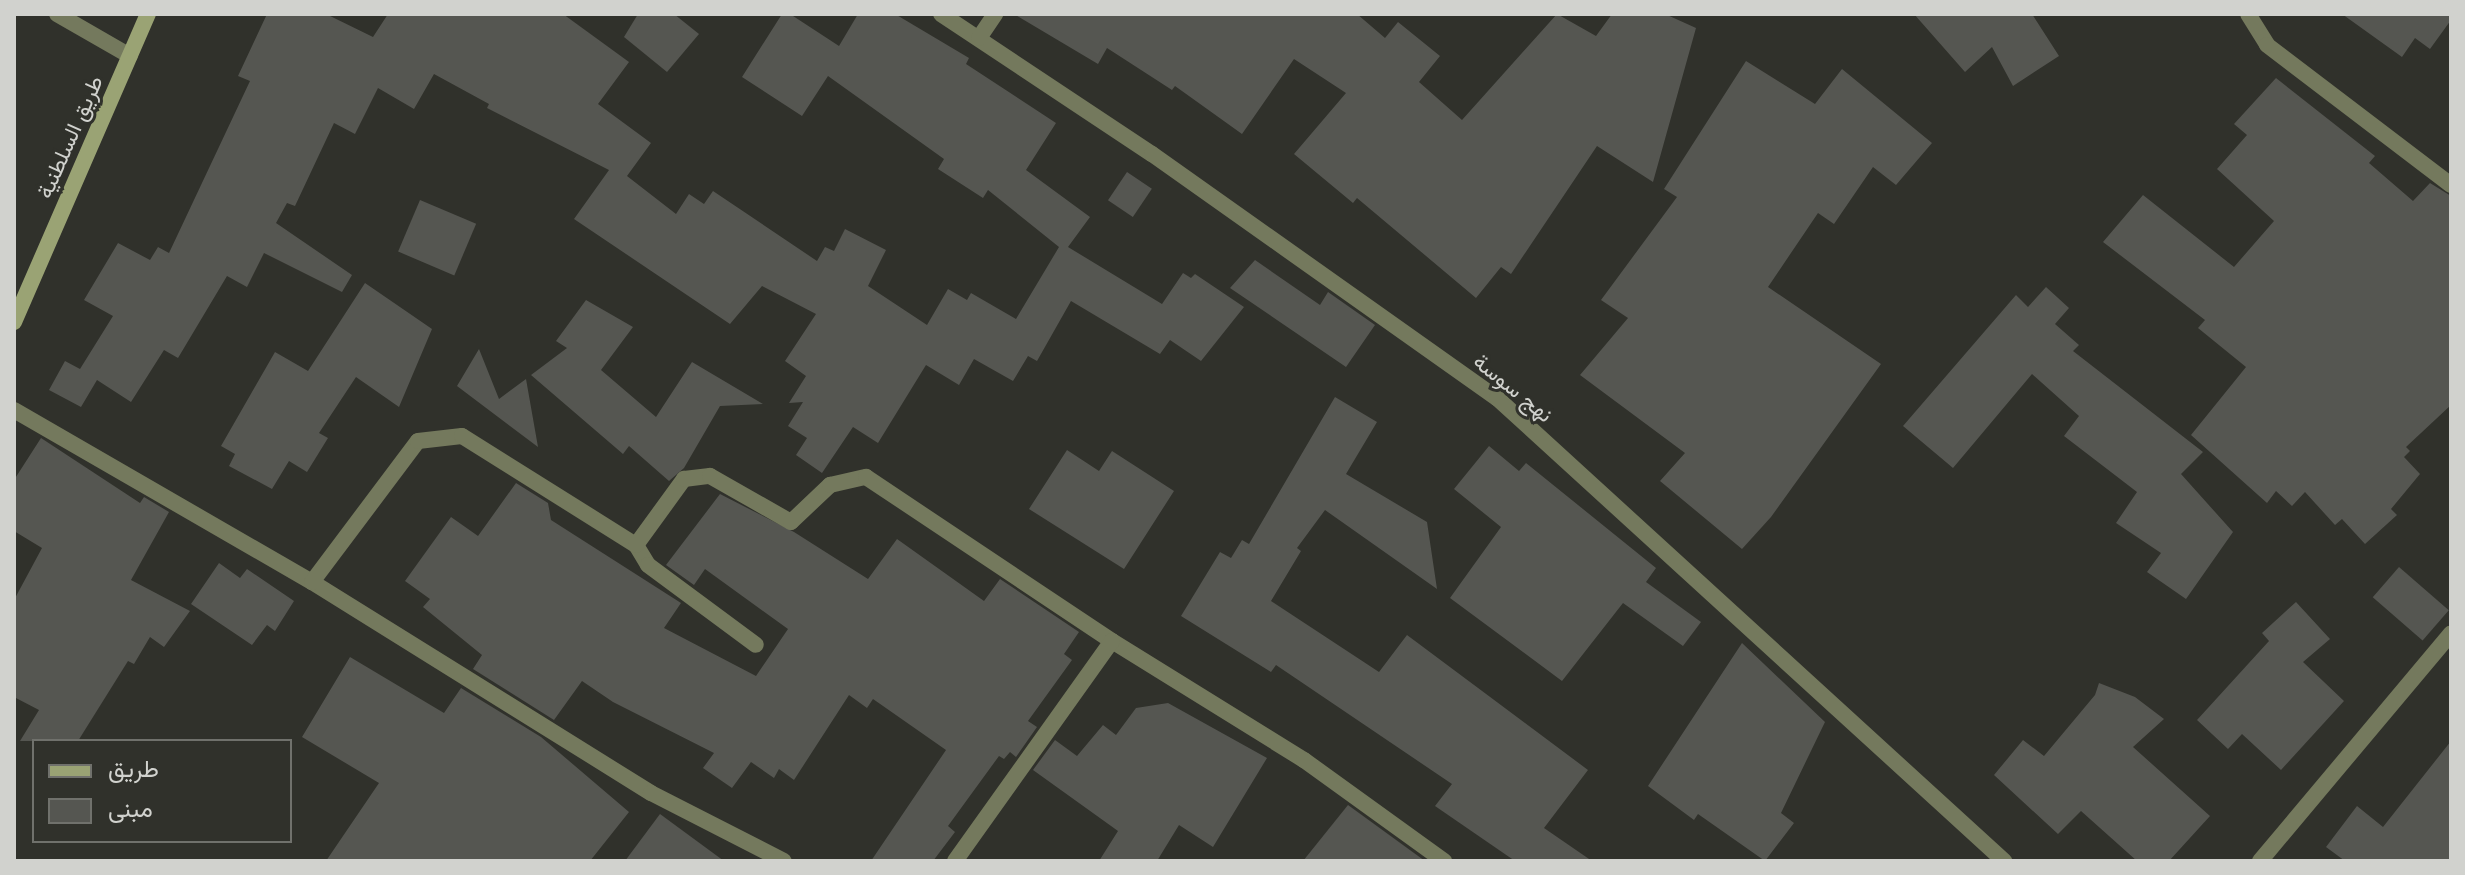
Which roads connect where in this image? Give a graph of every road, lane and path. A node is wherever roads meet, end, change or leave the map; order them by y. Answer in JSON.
{"nodes":[{"id":1,"x":57,"y":14,"type":"edge"},
{"id":2,"x":148,"y":14,"type":"edge"},
{"id":3,"x":941,"y":14,"type":"edge"},
{"id":4,"x":995,"y":14,"type":"edge"},
{"id":5,"x":2248,"y":14,"type":"edge"},
{"id":6,"x":979,"y":38,"type":"junction"},
{"id":7,"x":130,"y":56,"type":"junction"},
{"id":8,"x":2451,"y":185,"type":"edge"},
{"id":9,"x":14,"y":322,"type":"edge"},
{"id":10,"x":14,"y":410,"type":"edge"},
{"id":11,"x":636,"y":545,"type":"junction"},
{"id":12,"x":312,"y":582,"type":"junction"},
{"id":13,"x":2451,"y":633,"type":"edge"},
{"id":14,"x":1112,"y":641,"type":"junction"},
{"id":15,"x":756,"y":645,"type":"dead end"},
{"id":16,"x":784,"y":861,"type":"edge"},
{"id":17,"x":955,"y":861,"type":"edge"},
{"id":18,"x":1444,"y":861,"type":"edge"},
{"id":19,"x":2004,"y":861,"type":"edge"},
{"id":20,"x":2260,"y":861,"type":"edge"}],
"edges":[{"from":1,"to":7,"type":"street"},
{"from":2,"to":7,"type":"main road","name":"طريق السلطنية"},
{"from":3,"to":6,"type":"street","name":"نهج سوسة"},
{"from":4,"to":6,"type":"street"},
{"from":5,"to":8,"type":"street"},
{"from":6,"to":19,"type":"street","name":"نهج سوسة"},
{"from":7,"to":9,"type":"main road","name":"طريق السلطنية"},
{"from":10,"to":12,"type":"street"},
{"from":11,"to":12,"type":"street"},
{"from":11,"to":14,"type":"street"},
{"from":11,"to":15,"type":"street"},
{"from":12,"to":16,"type":"street"},
{"from":13,"to":20,"type":"street"},
{"from":14,"to":17,"type":"street"},
{"from":14,"to":18,"type":"street"}]}
